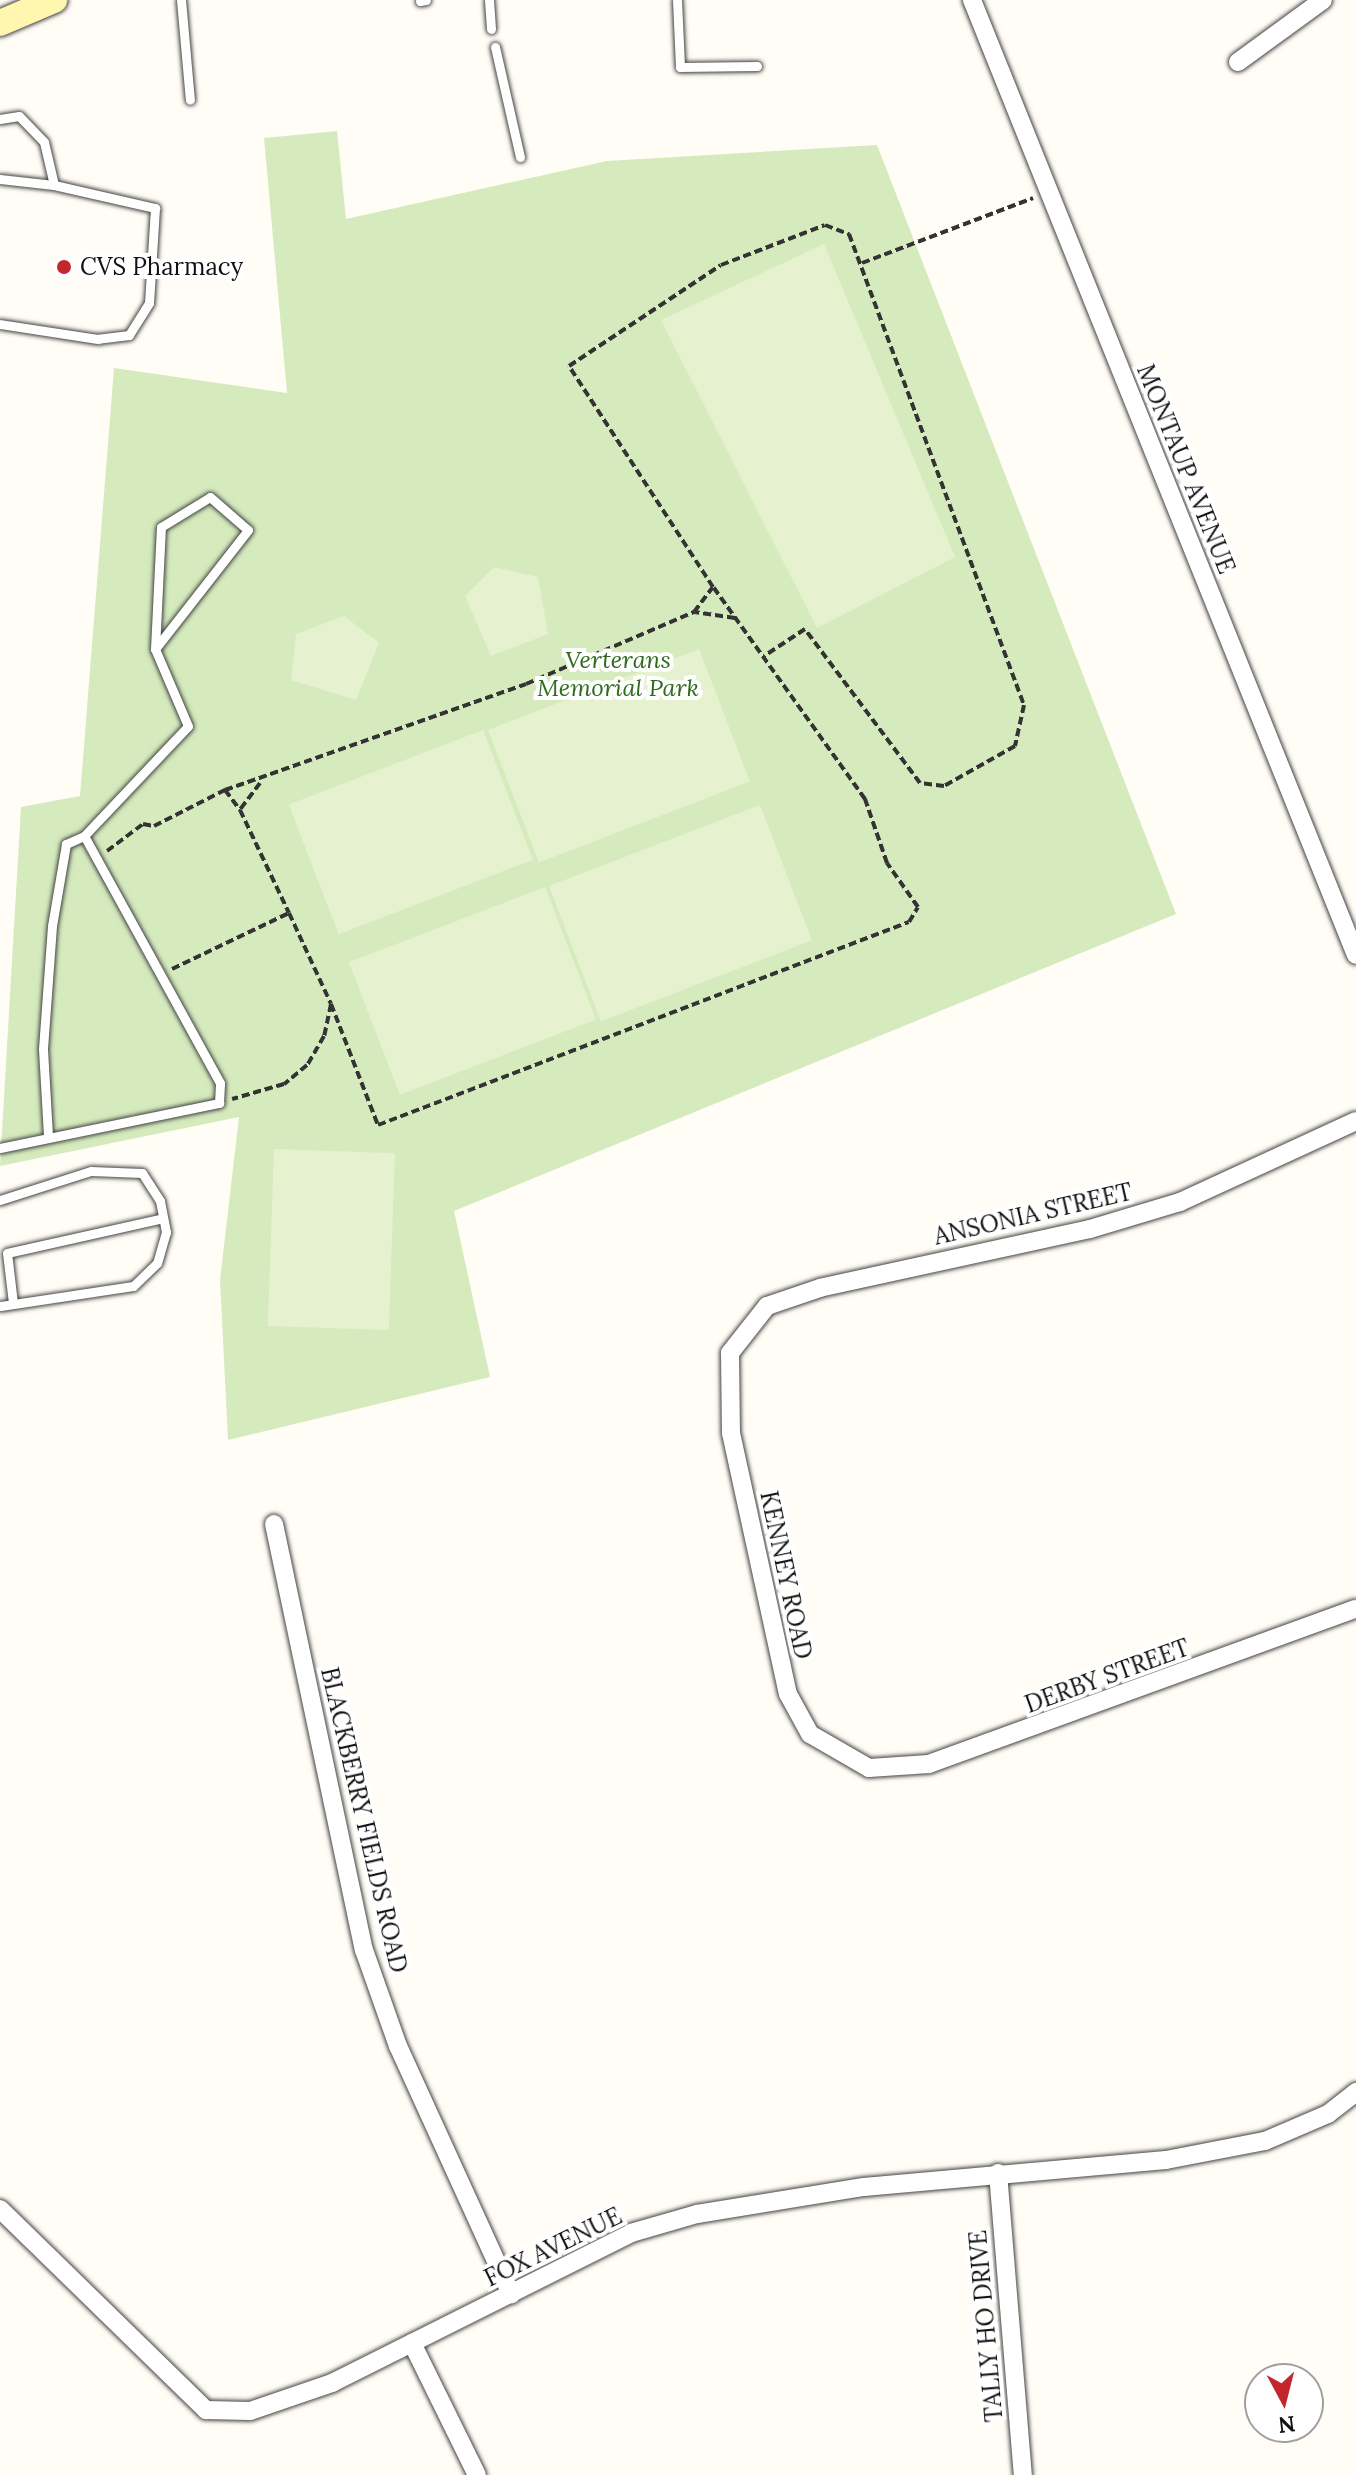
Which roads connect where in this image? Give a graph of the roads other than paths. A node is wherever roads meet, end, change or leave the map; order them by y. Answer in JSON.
{"nodes":[{"id":1,"x":54,"y":0,"type":"edge"},
{"id":2,"x":181,"y":0,"type":"edge"},
{"id":3,"x":489,"y":0,"type":"edge"},
{"id":4,"x":677,"y":0,"type":"edge"},
{"id":5,"x":972,"y":0,"type":"edge"},
{"id":6,"x":1323,"y":0,"type":"edge"},
{"id":7,"x":0,"y":23,"type":"edge"},
{"id":8,"x":491,"y":29,"type":"dead end"},
{"id":9,"x":495,"y":47,"type":"dead end"},
{"id":10,"x":1238,"y":62,"type":"dead end"},
{"id":11,"x":757,"y":66,"type":"dead end"},
{"id":12,"x":190,"y":100,"type":"dead end"},
{"id":13,"x":0,"y":119,"type":"edge"},
{"id":14,"x":520,"y":157,"type":"dead end"},
{"id":15,"x":0,"y":179,"type":"edge"},
{"id":16,"x":54,"y":185,"type":"junction"},
{"id":17,"x":0,"y":324,"type":"edge"},
{"id":18,"x":155,"y":649,"type":"junction"},
{"id":19,"x":84,"y":836,"type":"junction"},
{"id":20,"x":1356,"y":955,"type":"edge"},
{"id":21,"x":1356,"y":1121,"type":"edge"},
{"id":22,"x":48,"y":1137,"type":"junction"},
{"id":23,"x":0,"y":1148,"type":"edge"},
{"id":24,"x":0,"y":1200,"type":"edge"},
{"id":25,"x":163,"y":1218,"type":"junction"},
{"id":26,"x":13,"y":1303,"type":"junction"},
{"id":27,"x":0,"y":1306,"type":"edge"},
{"id":28,"x":730,"y":1353,"type":"joint"},
{"id":29,"x":274,"y":1524,"type":"dead end"},
{"id":30,"x":1356,"y":1609,"type":"edge"},
{"id":31,"x":869,"y":1768,"type":"joint"},
{"id":32,"x":1356,"y":2092,"type":"edge"},
{"id":33,"x":998,"y":2173,"type":"junction"},
{"id":34,"x":0,"y":2209,"type":"edge"},
{"id":35,"x":511,"y":2294,"type":"junction"},
{"id":36,"x":412,"y":2343,"type":"junction"},
{"id":37,"x":477,"y":2475,"type":"edge"},
{"id":38,"x":1023,"y":2475,"type":"edge"}],
"edges":[{"from":1,"to":7,"type":"main road"},
{"from":2,"to":12,"type":"lane"},
{"from":3,"to":8,"type":"lane"},
{"from":4,"to":11,"type":"lane"},
{"from":5,"to":20,"type":"street","name":"MONTAUP AVENUE"},
{"from":6,"to":10,"type":"street"},
{"from":9,"to":14,"type":"lane"},
{"from":13,"to":16,"type":"lane"},
{"from":15,"to":16,"type":"lane"},
{"from":16,"to":17,"type":"lane"},
{"from":18,"to":18,"type":"lane"},
{"from":18,"to":19,"type":"lane"},
{"from":19,"to":22,"type":"lane"},
{"from":19,"to":22,"type":"lane"},
{"from":21,"to":28,"type":"street","name":"ANSONIA STREET"},
{"from":22,"to":23,"type":"lane"},
{"from":24,"to":25,"type":"lane"},
{"from":25,"to":26,"type":"lane"},
{"from":25,"to":26,"type":"lane"},
{"from":26,"to":27,"type":"lane"},
{"from":28,"to":31,"type":"street","name":"KENNEY ROAD"},
{"from":29,"to":35,"type":"street","name":"BLACKBERRY FIELDS ROAD"},
{"from":30,"to":31,"type":"street","name":"DERBY STREET"},
{"from":32,"to":33,"type":"street","name":"FOX AVENUE"},
{"from":33,"to":35,"type":"street","name":"FOX AVENUE"},
{"from":33,"to":38,"type":"street","name":"TALLY HO DRIVE"},
{"from":34,"to":36,"type":"street","name":"FOX AVENUE"},
{"from":35,"to":36,"type":"street","name":"FOX AVENUE"},
{"from":36,"to":37,"type":"street"}]}
